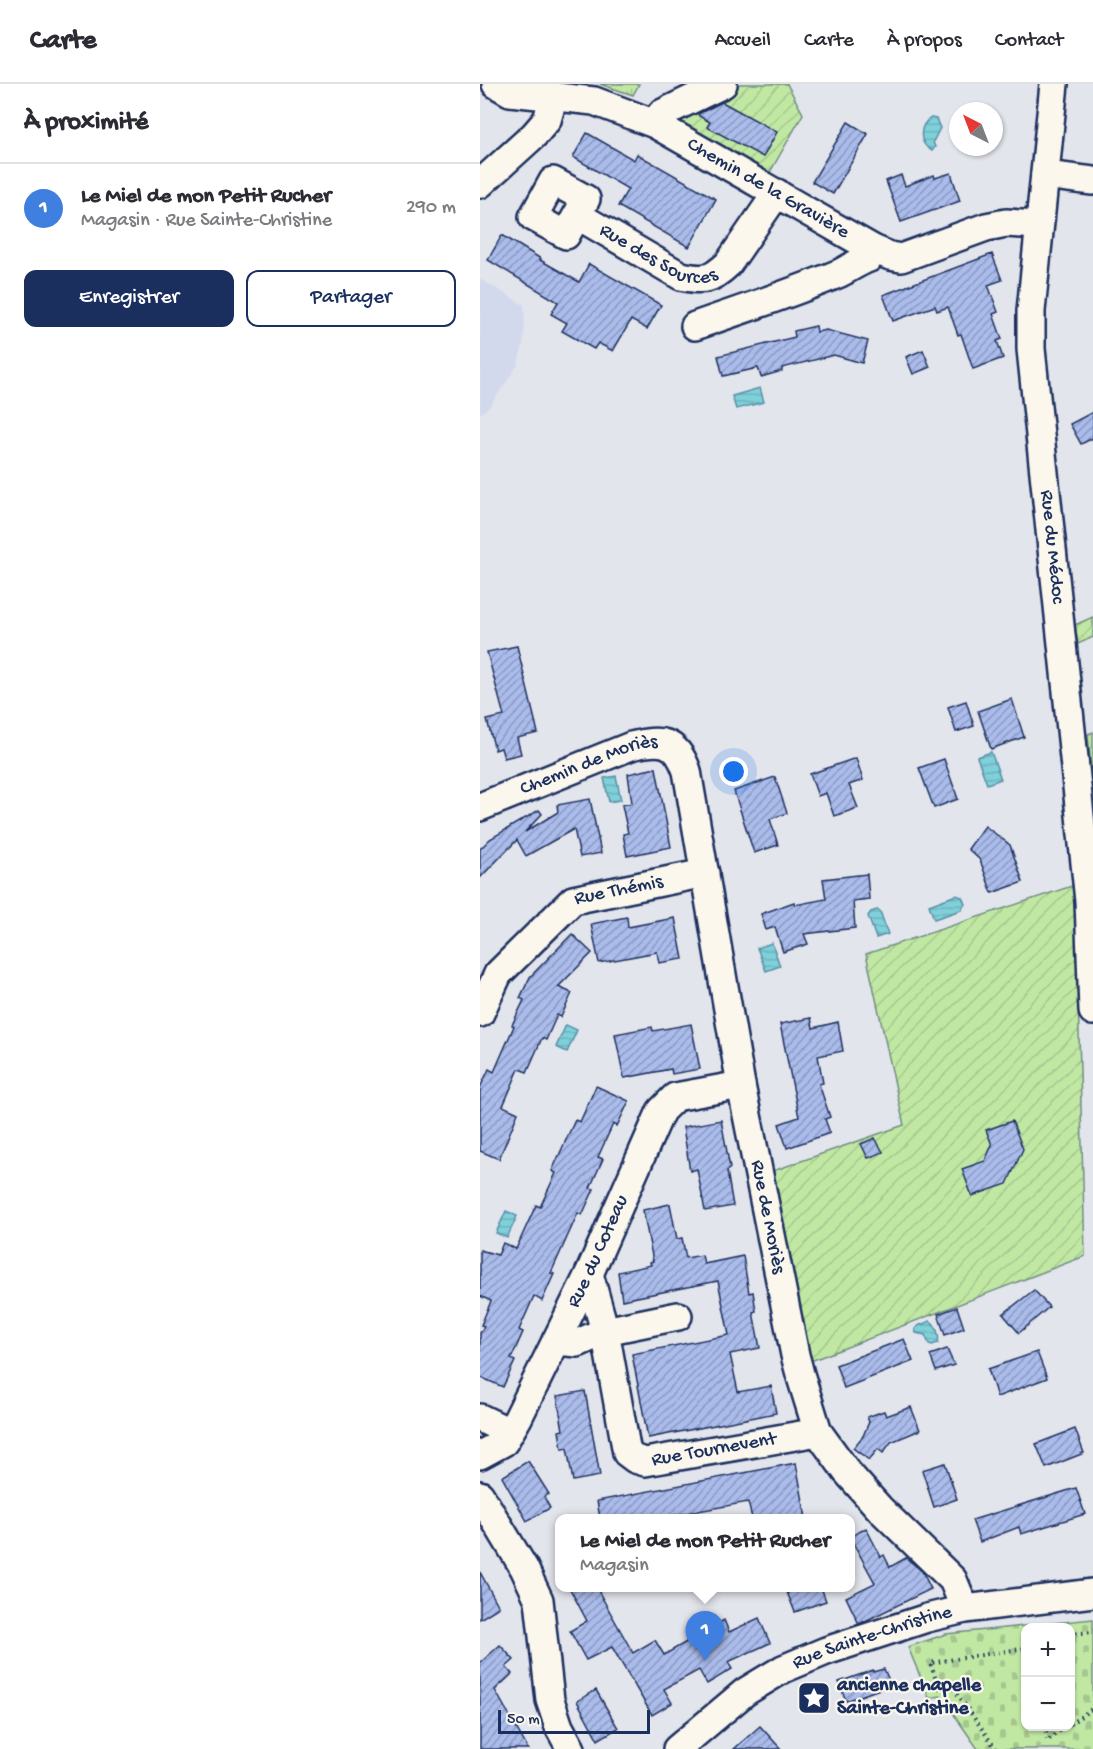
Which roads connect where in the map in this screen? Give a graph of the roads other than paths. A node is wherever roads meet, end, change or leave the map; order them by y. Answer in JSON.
{"nodes":[{"id":1,"x":496,"y":84,"type":"edge"},
{"id":2,"x":723,"y":84,"type":"edge"},
{"id":3,"x":1054,"y":84,"type":"edge"},
{"id":4,"x":554,"y":96,"type":"junction"},
{"id":5,"x":655,"y":124,"type":"junction"},
{"id":6,"x":1045,"y":175,"type":"junction"},
{"id":7,"x":1093,"y":181,"type":"edge"},
{"id":8,"x":480,"y":184,"type":"edge"},
{"id":9,"x":777,"y":193,"type":"junction"},
{"id":10,"x":578,"y":215,"type":"dead end"},
{"id":11,"x":1039,"y":225,"type":"junction"},
{"id":12,"x":873,"y":249,"type":"junction"},
{"id":13,"x":695,"y":326,"type":"dead end"},
{"id":14,"x":687,"y":771,"type":"joint"},
{"id":15,"x":480,"y":807,"type":"edge"},
{"id":16,"x":705,"y":873,"type":"junction"},
{"id":17,"x":1093,"y":1011,"type":"edge"},
{"id":18,"x":480,"y":1013,"type":"edge"},
{"id":19,"x":741,"y":1085,"type":"junction"},
{"id":20,"x":589,"y":1274,"type":"junction"},
{"id":21,"x":678,"y":1316,"type":"dead end"},
{"id":22,"x":605,"y":1331,"type":"junction"},
{"id":23,"x":556,"y":1341,"type":"junction"},
{"id":24,"x":480,"y":1418,"type":"edge"},
{"id":25,"x":508,"y":1432,"type":"junction"},
{"id":26,"x":818,"y":1432,"type":"junction"},
{"id":27,"x":480,"y":1455,"type":"edge"},
{"id":28,"x":480,"y":1495,"type":"edge"},
{"id":29,"x":1093,"y":1593,"type":"edge"},
{"id":30,"x":965,"y":1609,"type":"junction"},
{"id":31,"x":684,"y":1747,"type":"edge"},
{"id":32,"x":571,"y":1749,"type":"edge"}],
"edges":[{"from":1,"to":4,"type":"street","name":"Chemin de la Gravière"},
{"from":2,"to":5,"type":"street"},
{"from":3,"to":6,"type":"street","name":"Rue du Médoc"},
{"from":4,"to":5,"type":"street","name":"Chemin de la Gravière"},
{"from":4,"to":8,"type":"street"},
{"from":5,"to":9,"type":"street","name":"Chemin de la Gravière"},
{"from":6,"to":7,"type":"street"},
{"from":6,"to":11,"type":"street","name":"Rue du Médoc"},
{"from":9,"to":10,"type":"street","name":"Rue des Sources"},
{"from":9,"to":12,"type":"street","name":"Chemin de la Gravière"},
{"from":11,"to":12,"type":"street","name":"Chemin de la Gravière"},
{"from":11,"to":17,"type":"street","name":"Rue du Médoc"},
{"from":12,"to":13,"type":"street"},
{"from":14,"to":15,"type":"street","name":"Chemin de Moriès"},
{"from":14,"to":16,"type":"street","name":"Rue de Moriès"},
{"from":16,"to":18,"type":"street","name":"Rue Thémis"},
{"from":16,"to":19,"type":"street","name":"Rue de Moriès"},
{"from":19,"to":20,"type":"street","name":"Rue du Coteau"},
{"from":19,"to":26,"type":"street","name":"Rue de Moriès"},
{"from":20,"to":22,"type":"street","name":"Rue Tournevent"},
{"from":20,"to":23,"type":"street","name":"Rue du Coteau"},
{"from":21,"to":22,"type":"street"},
{"from":22,"to":23,"type":"street"},
{"from":22,"to":26,"type":"street","name":"Rue Tournevent"},
{"from":23,"to":25,"type":"street","name":"Rue du Coteau"},
{"from":24,"to":25,"type":"street"},
{"from":25,"to":27,"type":"street","name":"Rue du Coteau"},
{"from":26,"to":30,"type":"street","name":"Rue de Moriès"},
{"from":28,"to":32,"type":"street"},
{"from":29,"to":30,"type":"street","name":"Rue Sainte-Christine"},
{"from":30,"to":31,"type":"street","name":"Rue Sainte-Christine"}]}
